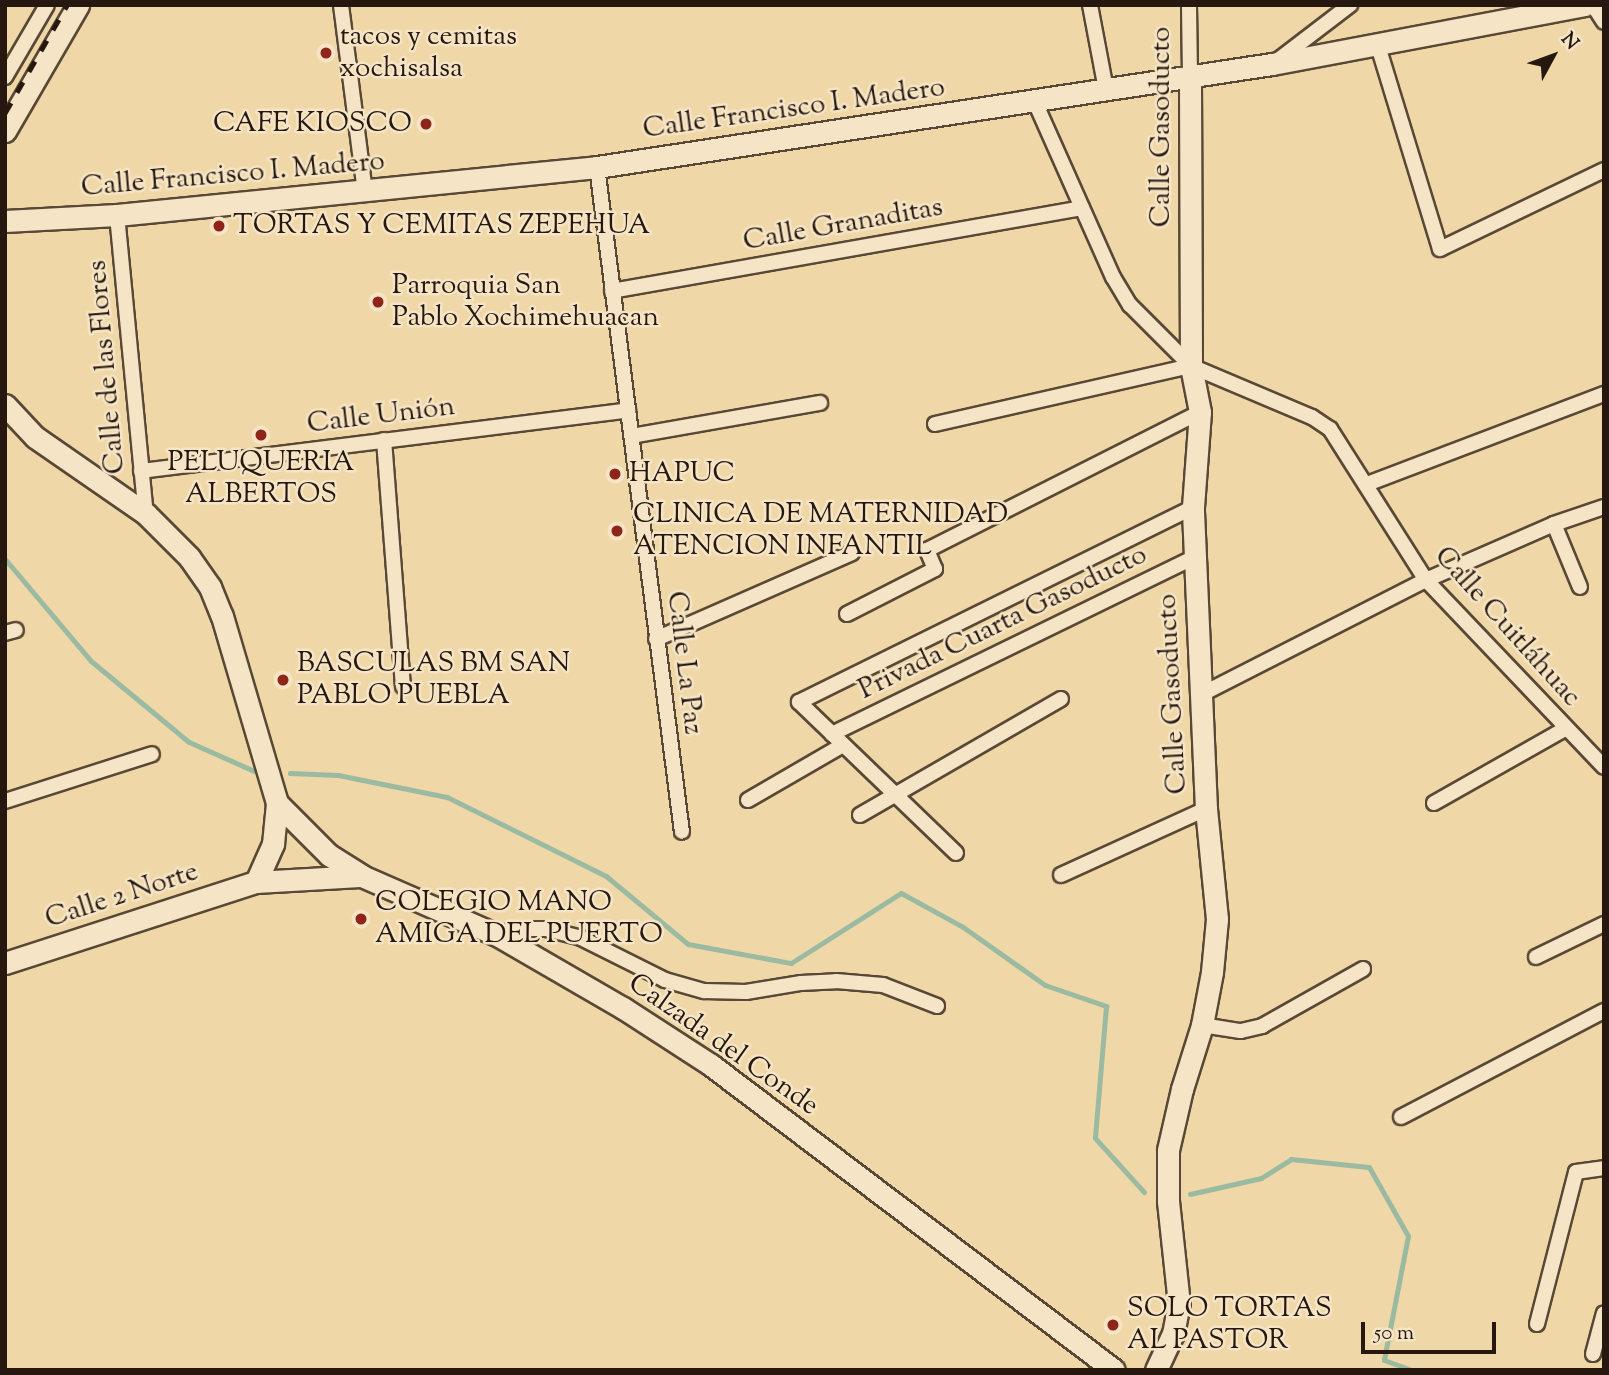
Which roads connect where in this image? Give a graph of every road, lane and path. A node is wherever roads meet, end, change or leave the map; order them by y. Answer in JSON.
{"nodes":[{"id":1,"x":47,"y":5,"type":"edge"},
{"id":2,"x":78,"y":5,"type":"edge"},
{"id":3,"x":341,"y":5,"type":"edge"},
{"id":4,"x":1090,"y":5,"type":"edge"},
{"id":5,"x":1189,"y":5,"type":"edge"},
{"id":6,"x":1350,"y":5,"type":"edge"},
{"id":7,"x":1585,"y":5,"type":"edge"},
{"id":8,"x":1593,"y":5,"type":"edge"},
{"id":9,"x":1604,"y":22,"type":"edge"},
{"id":10,"x":1378,"y":46,"type":"junction"},
{"id":11,"x":1272,"y":64,"type":"junction"},
{"id":12,"x":5,"y":76,"type":"edge"},
{"id":13,"x":1190,"y":76,"type":"junction"},
{"id":14,"x":1107,"y":90,"type":"junction"},
{"id":15,"x":1035,"y":102,"type":"junction"},
{"id":16,"x":5,"y":131,"type":"edge"},
{"id":17,"x":597,"y":167,"type":"junction"},
{"id":18,"x":1604,"y":170,"type":"edge"},
{"id":19,"x":365,"y":192,"type":"junction"},
{"id":20,"x":1082,"y":208,"type":"junction"},
{"id":21,"x":117,"y":215,"type":"junction"},
{"id":22,"x":5,"y":221,"type":"edge"},
{"id":23,"x":612,"y":291,"type":"junction"},
{"id":24,"x":1191,"y":366,"type":"junction"},
{"id":25,"x":1602,"y":398,"type":"edge"},
{"id":26,"x":820,"y":403,"type":"dead end"},
{"id":27,"x":5,"y":405,"type":"edge"},
{"id":28,"x":628,"y":410,"type":"junction"},
{"id":29,"x":1200,"y":412,"type":"junction"},
{"id":30,"x":935,"y":424,"type":"dead end"},
{"id":31,"x":632,"y":436,"type":"junction"},
{"id":32,"x":384,"y":440,"type":"junction"},
{"id":33,"x":141,"y":471,"type":"junction"},
{"id":34,"x":1367,"y":484,"type":"junction"},
{"id":35,"x":1193,"y":507,"type":"junction"},
{"id":36,"x":1604,"y":507,"type":"edge"},
{"id":37,"x":146,"y":514,"type":"junction"},
{"id":38,"x":1554,"y":524,"type":"junction"},
{"id":39,"x":852,"y":553,"type":"dead end"},
{"id":40,"x":1195,"y":557,"type":"junction"},
{"id":41,"x":1426,"y":580,"type":"junction"},
{"id":42,"x":1580,"y":587,"type":"dead end"},
{"id":43,"x":847,"y":614,"type":"dead end"},
{"id":44,"x":656,"y":639,"type":"junction"},
{"id":45,"x":403,"y":686,"type":"dead end"},
{"id":46,"x":1200,"y":695,"type":"junction"},
{"id":47,"x":1061,"y":699,"type":"dead end"},
{"id":48,"x":1565,"y":729,"type":"junction"},
{"id":49,"x":831,"y":734,"type":"junction"},
{"id":50,"x":843,"y":745,"type":"junction"},
{"id":51,"x":152,"y":754,"type":"dead end"},
{"id":52,"x":1604,"y":767,"type":"edge"},
{"id":53,"x":894,"y":793,"type":"junction"},
{"id":54,"x":748,"y":800,"type":"dead end"},
{"id":55,"x":5,"y":801,"type":"edge"},
{"id":56,"x":277,"y":803,"type":"junction"},
{"id":57,"x":1434,"y":803,"type":"dead end"},
{"id":58,"x":1206,"y":809,"type":"junction"},
{"id":59,"x":860,"y":815,"type":"dead end"},
{"id":60,"x":682,"y":832,"type":"dead end"},
{"id":61,"x":956,"y":853,"type":"dead end"},
{"id":62,"x":1061,"y":875,"type":"dead end"},
{"id":63,"x":362,"y":876,"type":"junction"},
{"id":64,"x":256,"y":882,"type":"junction"},
{"id":65,"x":1604,"y":924,"type":"edge"},
{"id":66,"x":497,"y":934,"type":"junction"},
{"id":67,"x":1536,"y":957,"type":"dead end"},
{"id":68,"x":5,"y":963,"type":"edge"},
{"id":69,"x":1363,"y":969,"type":"dead end"},
{"id":70,"x":937,"y":1006,"type":"dead end"},
{"id":71,"x":1604,"y":1011,"type":"edge"},
{"id":72,"x":1202,"y":1025,"type":"junction"},
{"id":73,"x":1401,"y":1117,"type":"dead end"},
{"id":74,"x":1604,"y":1168,"type":"edge"},
{"id":75,"x":1604,"y":1313,"type":"edge"},
{"id":76,"x":1537,"y":1324,"type":"dead end"},
{"id":77,"x":1593,"y":1354,"type":"dead end"},
{"id":78,"x":1114,"y":1370,"type":"edge"},
{"id":79,"x":1156,"y":1370,"type":"edge"}],
"edges":[{"from":1,"to":12,"type":"street"},
{"from":2,"to":16,"type":"street"},
{"from":3,"to":19,"type":"street"},
{"from":4,"to":14,"type":"street"},
{"from":5,"to":13,"type":"street","name":"Calle Gasoducto"},
{"from":6,"to":11,"type":"street"},
{"from":7,"to":10,"type":"street","name":"Calle Francisco I. Madero"},
{"from":8,"to":9,"type":"street"},
{"from":10,"to":11,"type":"street","name":"Calle Francisco I. Madero"},
{"from":10,"to":18,"type":"street"},
{"from":11,"to":13,"type":"street","name":"Calle Francisco I. Madero"},
{"from":13,"to":14,"type":"street","name":"Calle Francisco I. Madero"},
{"from":13,"to":24,"type":"street","name":"Calle Gasoducto"},
{"from":14,"to":15,"type":"street","name":"Calle Francisco I. Madero"},
{"from":15,"to":17,"type":"street","name":"Calle Francisco I. Madero"},
{"from":15,"to":20,"type":"street"},
{"from":17,"to":19,"type":"street","name":"Calle Francisco I. Madero"},
{"from":17,"to":23,"type":"street","name":"Calle La Paz"},
{"from":19,"to":21,"type":"street","name":"Calle Francisco I. Madero"},
{"from":20,"to":23,"type":"street","name":"Calle Granaditas"},
{"from":20,"to":24,"type":"street"},
{"from":21,"to":22,"type":"street","name":"Calle Francisco I. Madero"},
{"from":21,"to":33,"type":"street","name":"Calle de las Flores"},
{"from":23,"to":28,"type":"street","name":"Calle La Paz"},
{"from":24,"to":29,"type":"street","name":"Calle Gasoducto"},
{"from":24,"to":30,"type":"street"},
{"from":24,"to":34,"type":"street","name":"Calle Cuitláhuac"},
{"from":25,"to":34,"type":"street"},
{"from":26,"to":31,"type":"street"},
{"from":27,"to":37,"type":"street","name":"Calzada del Conde"},
{"from":28,"to":31,"type":"street","name":"Calle La Paz"},
{"from":28,"to":32,"type":"street","name":"Calle Unión"},
{"from":29,"to":35,"type":"street","name":"Calle Gasoducto"},
{"from":29,"to":43,"type":"street"},
{"from":31,"to":44,"type":"street","name":"Calle La Paz"},
{"from":32,"to":33,"type":"street","name":"Calle Unión"},
{"from":32,"to":45,"type":"street"},
{"from":33,"to":37,"type":"street","name":"Calle de las Flores"},
{"from":34,"to":41,"type":"street","name":"Calle Cuitláhuac"},
{"from":35,"to":40,"type":"street","name":"Calle Gasoducto"},
{"from":35,"to":49,"type":"street"},
{"from":36,"to":38,"type":"street"},
{"from":37,"to":56,"type":"street","name":"Calzada del Conde"},
{"from":38,"to":41,"type":"street"},
{"from":38,"to":42,"type":"street"},
{"from":39,"to":44,"type":"street"},
{"from":40,"to":46,"type":"street","name":"Calle Gasoducto"},
{"from":40,"to":49,"type":"street","name":"Privada Cuarta Gasoducto"},
{"from":41,"to":46,"type":"street"},
{"from":41,"to":48,"type":"street","name":"Calle Cuitláhuac"},
{"from":44,"to":60,"type":"street","name":"Calle La Paz"},
{"from":46,"to":58,"type":"street","name":"Calle Gasoducto"},
{"from":47,"to":53,"type":"street"},
{"from":48,"to":52,"type":"street","name":"Calle Cuitláhuac"},
{"from":48,"to":57,"type":"street"},
{"from":49,"to":50,"type":"street"},
{"from":50,"to":53,"type":"street"},
{"from":50,"to":54,"type":"street"},
{"from":51,"to":55,"type":"street"},
{"from":53,"to":59,"type":"street"},
{"from":53,"to":61,"type":"street"},
{"from":56,"to":63,"type":"street","name":"Calzada del Conde"},
{"from":56,"to":64,"type":"street"},
{"from":58,"to":62,"type":"street"},
{"from":58,"to":72,"type":"street","name":"Calle Gasoducto"},
{"from":63,"to":64,"type":"street","name":"Calle 2 Norte"},
{"from":63,"to":66,"type":"street","name":"Calzada del Conde"},
{"from":64,"to":68,"type":"street","name":"Calle 2 Norte"},
{"from":65,"to":67,"type":"street"},
{"from":66,"to":70,"type":"street"},
{"from":66,"to":78,"type":"street","name":"Calzada del Conde"},
{"from":69,"to":72,"type":"street"},
{"from":71,"to":73,"type":"street"},
{"from":72,"to":79,"type":"street","name":"Calle Gasoducto"},
{"from":74,"to":76,"type":"street"},
{"from":75,"to":77,"type":"street"}]}
